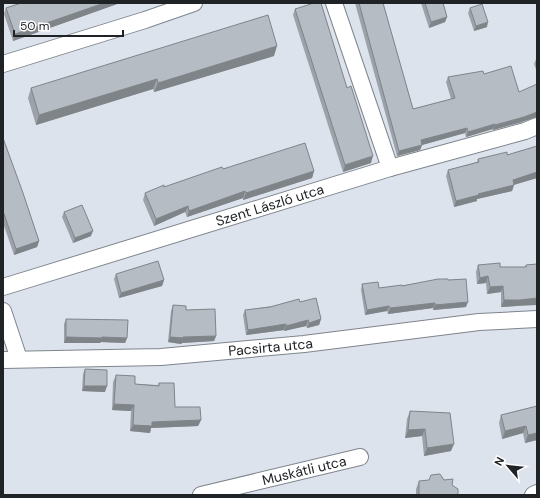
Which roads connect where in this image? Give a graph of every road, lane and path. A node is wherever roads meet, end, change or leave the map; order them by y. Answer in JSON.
{"nodes":[{"id":1,"x":194,"y":3,"type":"edge"},
{"id":2,"x":334,"y":3,"type":"edge"},
{"id":3,"x":3,"y":64,"type":"edge"},
{"id":4,"x":537,"y":126,"type":"edge"},
{"id":5,"x":390,"y":168,"type":"junction"},
{"id":6,"x":3,"y":287,"type":"edge"},
{"id":7,"x":3,"y":311,"type":"edge"},
{"id":8,"x":537,"y":319,"type":"edge"},
{"id":9,"x":11,"y":360,"type":"edge"},
{"id":10,"x":360,"y":457,"type":"dead end"},
{"id":11,"x":537,"y":493,"type":"edge"},
{"id":12,"x":201,"y":495,"type":"edge"},
{"id":13,"x":533,"y":495,"type":"edge"}],
"edges":[{"from":1,"to":3,"type":"street"},
{"from":2,"to":5,"type":"street"},
{"from":4,"to":5,"type":"street","name":"Szent László utca"},
{"from":5,"to":6,"type":"street","name":"Szent László utca"},
{"from":7,"to":9,"type":"street"},
{"from":8,"to":9,"type":"street","name":"Pacsirta utca"},
{"from":10,"to":12,"type":"street","name":"Muskátli utca"},
{"from":11,"to":13,"type":"street"}]}
